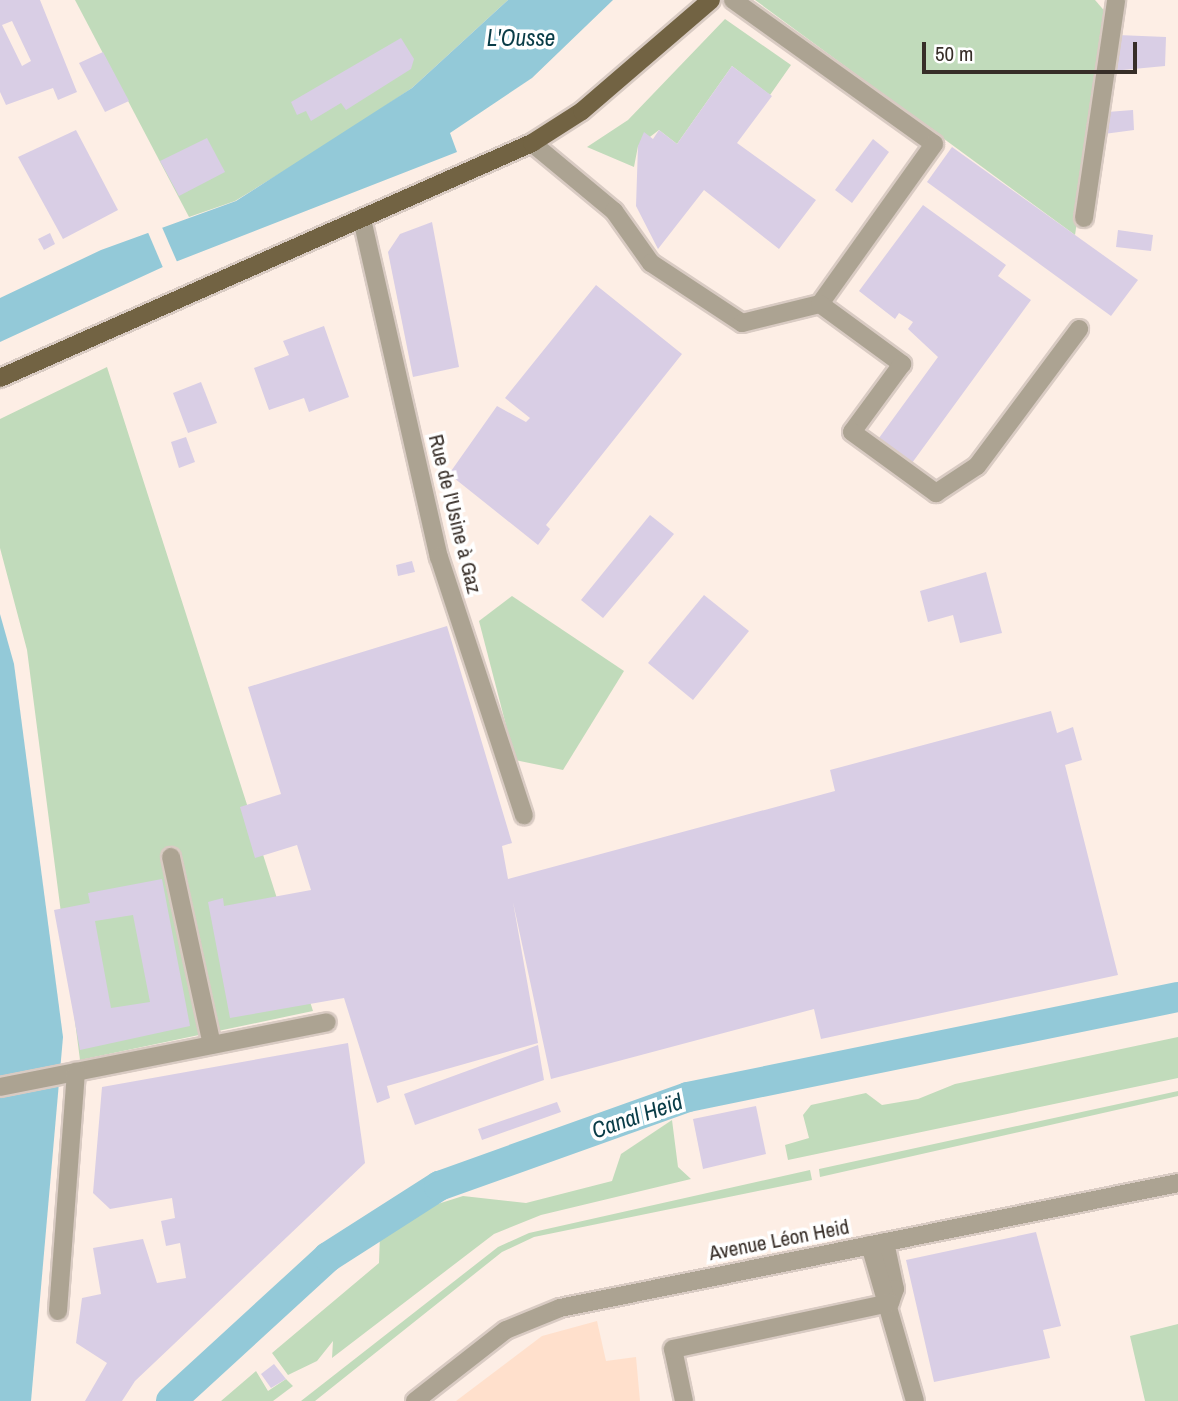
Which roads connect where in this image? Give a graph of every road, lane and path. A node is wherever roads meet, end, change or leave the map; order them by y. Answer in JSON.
{"nodes":[{"id":1,"x":711,"y":0,"type":"edge"},
{"id":2,"x":733,"y":0,"type":"edge"},
{"id":3,"x":1116,"y":0,"type":"edge"},
{"id":4,"x":532,"y":143,"type":"junction"},
{"id":5,"x":1084,"y":218,"type":"dead end"},
{"id":6,"x":362,"y":219,"type":"junction"},
{"id":7,"x":820,"y":304,"type":"junction"},
{"id":8,"x":1079,"y":329,"type":"dead end"},
{"id":9,"x":0,"y":377,"type":"edge"},
{"id":10,"x":524,"y":815,"type":"dead end"},
{"id":11,"x":171,"y":857,"type":"dead end"},
{"id":12,"x":327,"y":1022,"type":"dead end"},
{"id":13,"x":212,"y":1045,"type":"junction"},
{"id":14,"x":71,"y":1073,"type":"junction"},
{"id":15,"x":0,"y":1087,"type":"edge"},
{"id":16,"x":1178,"y":1183,"type":"edge"},
{"id":17,"x":877,"y":1244,"type":"junction"},
{"id":18,"x":890,"y":1303,"type":"junction"},
{"id":19,"x":58,"y":1311,"type":"dead end"},
{"id":20,"x":415,"y":1401,"type":"edge"},
{"id":21,"x":684,"y":1401,"type":"edge"},
{"id":22,"x":915,"y":1401,"type":"edge"}],
"edges":[{"from":1,"to":4,"type":"main road"},
{"from":2,"to":7,"type":"street"},
{"from":3,"to":5,"type":"street"},
{"from":4,"to":6,"type":"main road"},
{"from":4,"to":7,"type":"street"},
{"from":6,"to":9,"type":"main road"},
{"from":6,"to":10,"type":"street","name":"Rue de l'Usine à Gaz"},
{"from":7,"to":8,"type":"street"},
{"from":11,"to":13,"type":"street"},
{"from":12,"to":13,"type":"street"},
{"from":13,"to":14,"type":"street"},
{"from":14,"to":15,"type":"street"},
{"from":14,"to":19,"type":"street"},
{"from":16,"to":17,"type":"street","name":"Avenue Léon Heid"},
{"from":17,"to":18,"type":"street"},
{"from":17,"to":20,"type":"street","name":"Avenue Léon Heid"},
{"from":18,"to":21,"type":"street"},
{"from":18,"to":22,"type":"street"}]}
